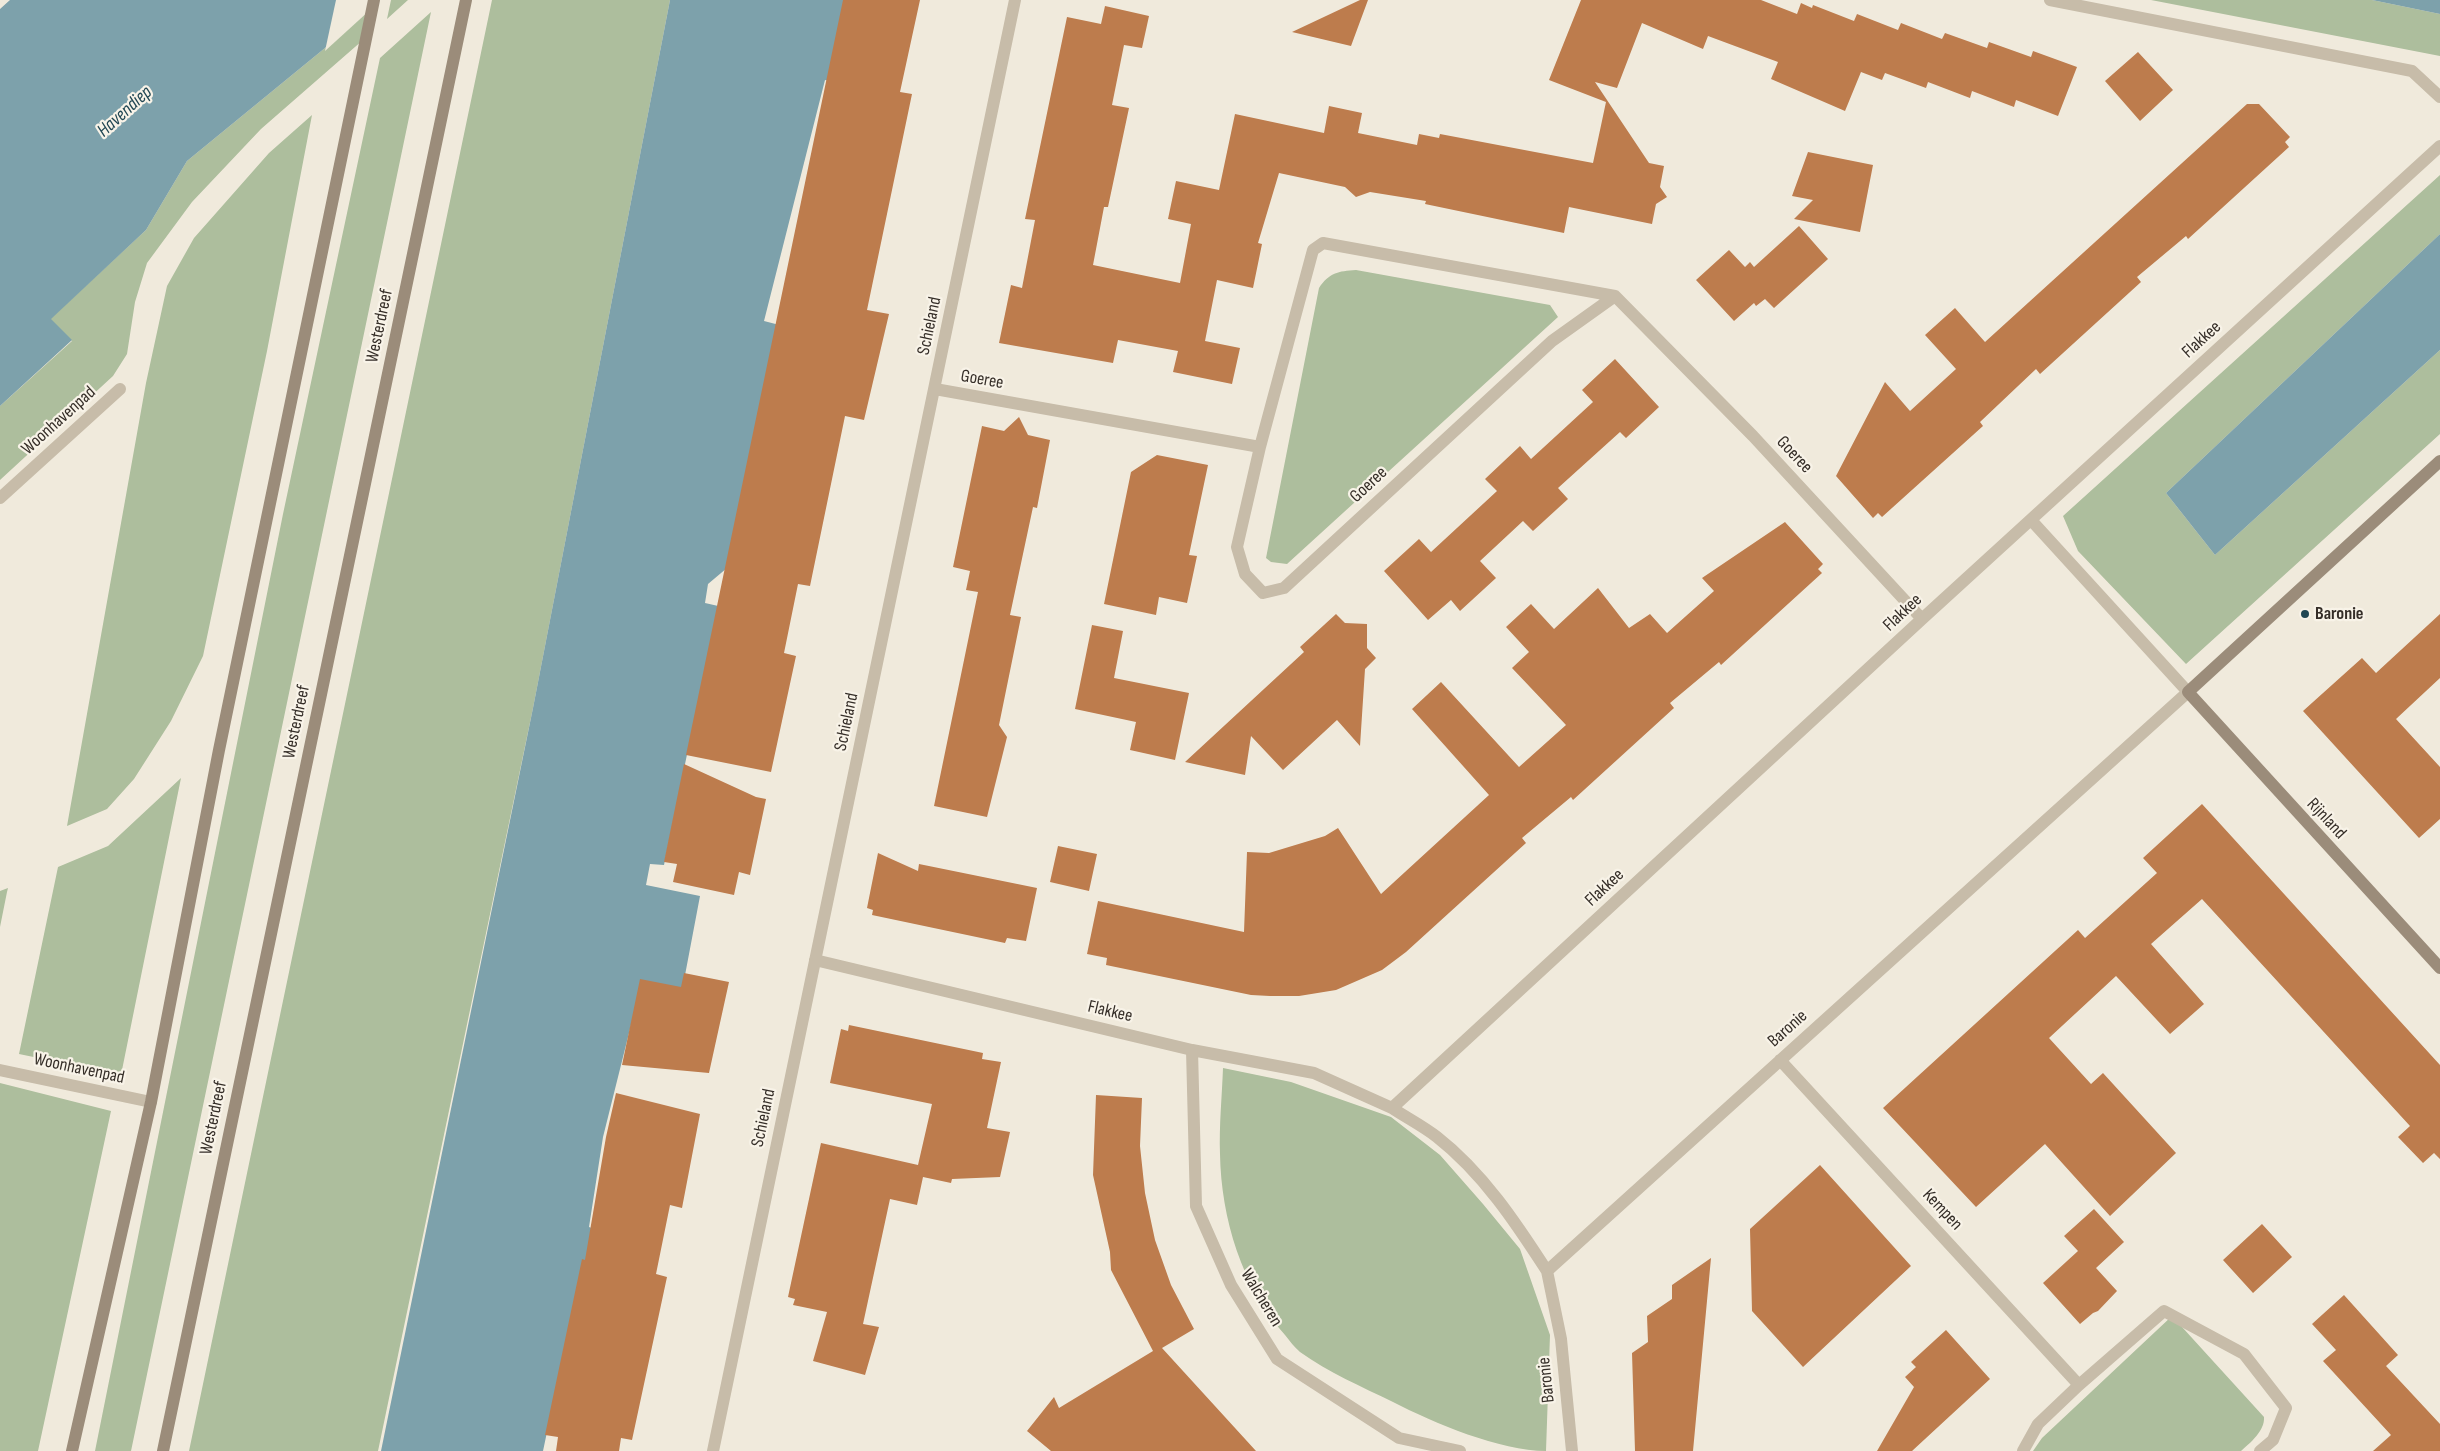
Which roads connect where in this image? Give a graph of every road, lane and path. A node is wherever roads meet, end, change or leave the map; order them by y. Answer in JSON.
{"nodes":[{"id":1,"x":374,"y":0,"type":"edge"},
{"id":2,"x":466,"y":0,"type":"edge"},
{"id":3,"x":1015,"y":0,"type":"edge"},
{"id":4,"x":2050,"y":0,"type":"edge"},
{"id":5,"x":2440,"y":97,"type":"edge"},
{"id":6,"x":2440,"y":146,"type":"edge"},
{"id":7,"x":1615,"y":296,"type":"junction"},
{"id":8,"x":120,"y":389,"type":"dead end"},
{"id":9,"x":935,"y":389,"type":"junction"},
{"id":10,"x":1260,"y":447,"type":"junction"},
{"id":11,"x":2440,"y":461,"type":"edge"},
{"id":12,"x":0,"y":498,"type":"edge"},
{"id":13,"x":2031,"y":520,"type":"junction"},
{"id":14,"x":1922,"y":620,"type":"junction"},
{"id":15,"x":2188,"y":692,"type":"junction"},
{"id":16,"x":815,"y":960,"type":"junction"},
{"id":17,"x":2440,"y":968,"type":"edge"},
{"id":18,"x":1192,"y":1050,"type":"junction"},
{"id":19,"x":1780,"y":1060,"type":"junction"},
{"id":20,"x":0,"y":1070,"type":"edge"},
{"id":21,"x":151,"y":1102,"type":"junction"},
{"id":22,"x":1392,"y":1108,"type":"junction"},
{"id":23,"x":1547,"y":1271,"type":"junction"},
{"id":24,"x":2079,"y":1385,"type":"junction"},
{"id":25,"x":72,"y":1451,"type":"edge"},
{"id":26,"x":163,"y":1451,"type":"edge"},
{"id":27,"x":713,"y":1451,"type":"edge"},
{"id":28,"x":1460,"y":1451,"type":"edge"},
{"id":29,"x":1572,"y":1451,"type":"edge"},
{"id":30,"x":2023,"y":1451,"type":"edge"},
{"id":31,"x":2260,"y":1451,"type":"edge"}],
"edges":[{"from":1,"to":21,"type":"main road"},
{"from":2,"to":26,"type":"main road","name":"Westerdreef"},
{"from":3,"to":9,"type":"street","name":"Schieland"},
{"from":4,"to":5,"type":"street"},
{"from":6,"to":13,"type":"street","name":"Flakkee"},
{"from":7,"to":10,"type":"street","name":"Goeree"},
{"from":7,"to":10,"type":"street","name":"Goeree"},
{"from":7,"to":14,"type":"street","name":"Goeree"},
{"from":8,"to":12,"type":"street","name":"Woonhavenpad"},
{"from":9,"to":10,"type":"street","name":"Goeree"},
{"from":9,"to":16,"type":"street","name":"Schieland"},
{"from":11,"to":15,"type":"main road"},
{"from":13,"to":14,"type":"street","name":"Flakkee"},
{"from":13,"to":15,"type":"street","name":"Rijnland"},
{"from":14,"to":22,"type":"street","name":"Flakkee"},
{"from":15,"to":17,"type":"main road","name":"Rijnland"},
{"from":15,"to":19,"type":"street","name":"Baronie"},
{"from":16,"to":18,"type":"street","name":"Flakkee"},
{"from":16,"to":27,"type":"street","name":"Schieland"},
{"from":18,"to":22,"type":"street","name":"Flakkee"},
{"from":18,"to":28,"type":"street","name":"Walcheren"},
{"from":19,"to":23,"type":"street","name":"Baronie"},
{"from":19,"to":24,"type":"street","name":"Kempen"},
{"from":20,"to":21,"type":"street","name":"Woonhavenpad"},
{"from":21,"to":25,"type":"main road"},
{"from":22,"to":23,"type":"street","name":"Flakkee"},
{"from":23,"to":29,"type":"street","name":"Baronie"},
{"from":24,"to":30,"type":"street"},
{"from":24,"to":31,"type":"street"}]}
